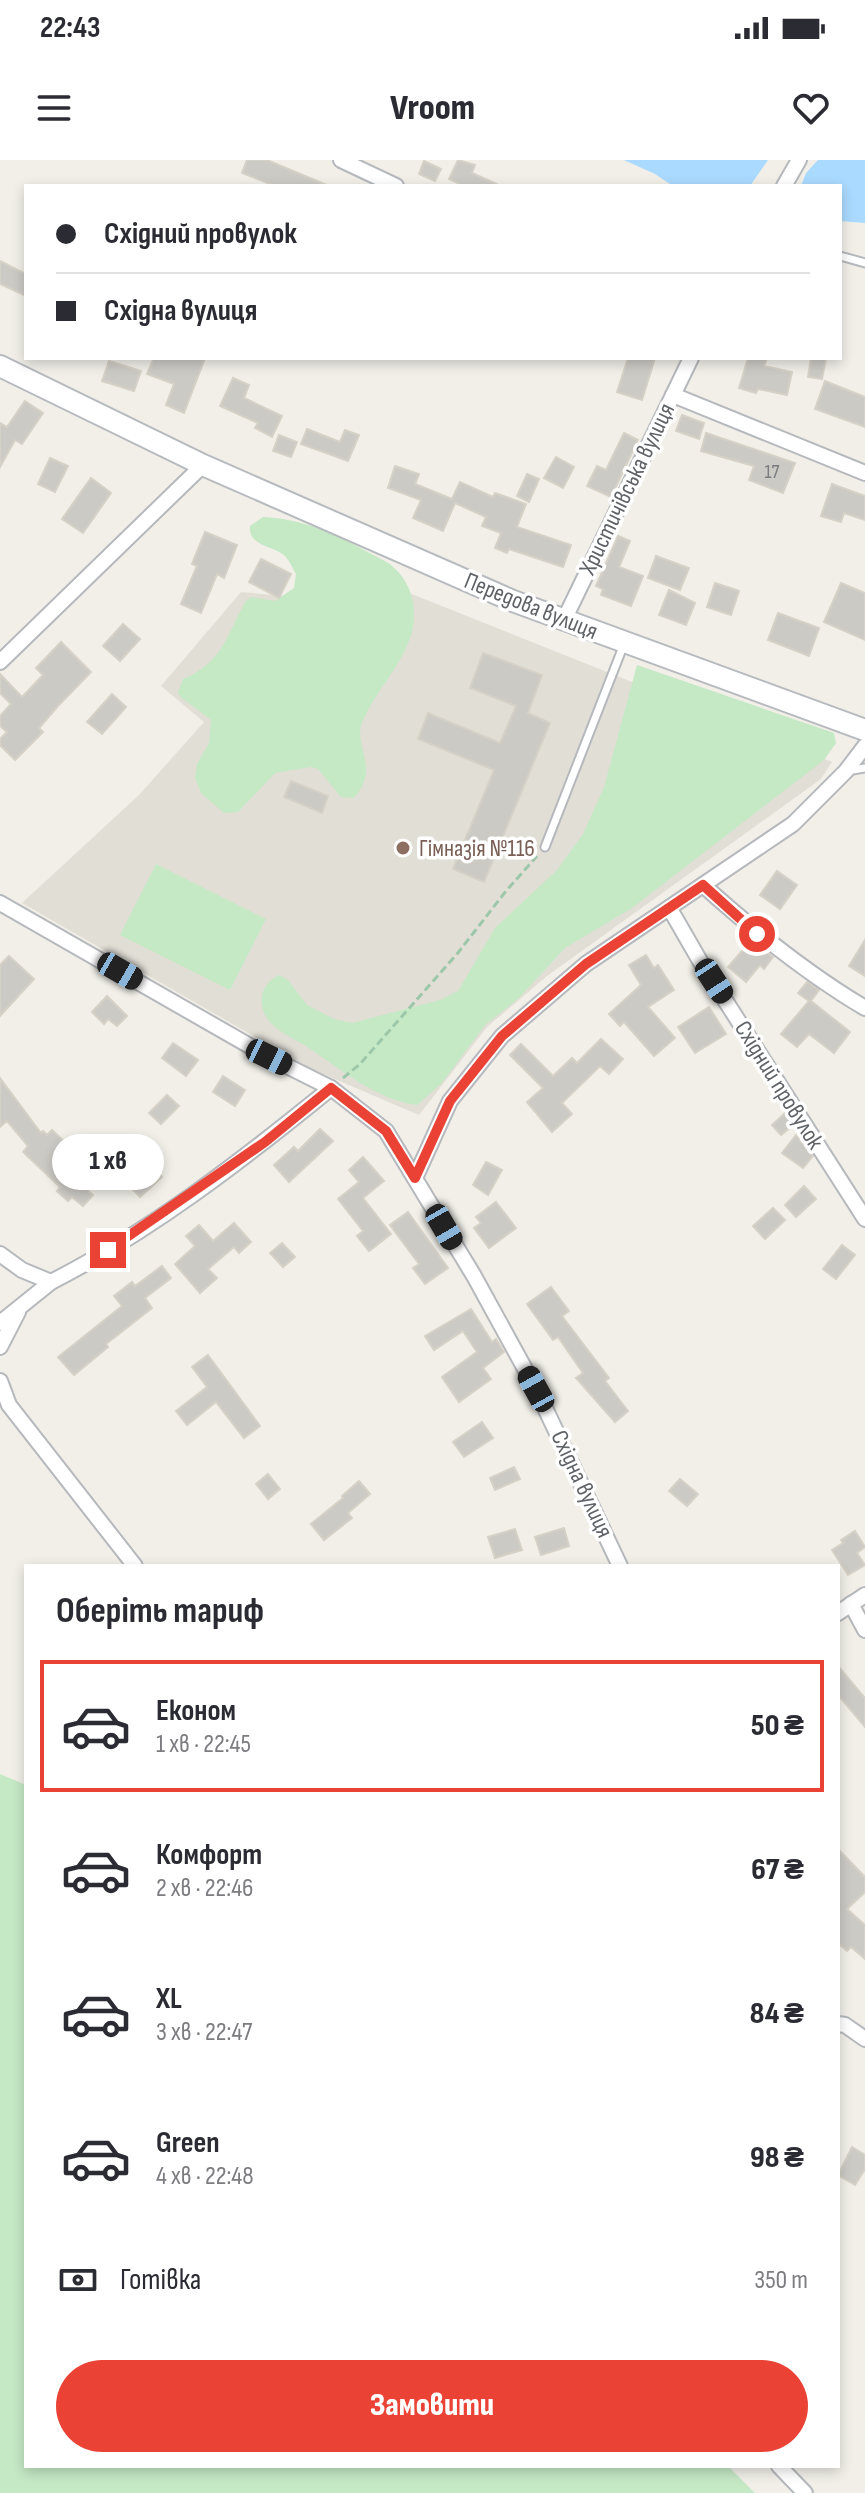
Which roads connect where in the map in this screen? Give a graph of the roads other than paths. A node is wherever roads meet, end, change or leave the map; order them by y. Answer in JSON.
{"nodes":[{"id":1,"x":341,"y":160,"type":"edge"},
{"id":2,"x":799,"y":160,"type":"edge"},
{"id":3,"x":392,"y":184,"type":"edge"},
{"id":4,"x":785,"y":184,"type":"edge"},
{"id":5,"x":842,"y":257,"type":"edge"},
{"id":6,"x":865,"y":263,"type":"edge"},
{"id":7,"x":690,"y":360,"type":"edge"},
{"id":8,"x":0,"y":366,"type":"edge"},
{"id":9,"x":673,"y":395,"type":"junction"},
{"id":10,"x":203,"y":465,"type":"junction"},
{"id":11,"x":865,"y":473,"type":"edge"},
{"id":12,"x":564,"y":620,"type":"junction"},
{"id":13,"x":624,"y":642,"type":"junction"},
{"id":14,"x":0,"y":662,"type":"edge"},
{"id":15,"x":865,"y":730,"type":"edge"},
{"id":16,"x":865,"y":746,"type":"edge"},
{"id":17,"x":865,"y":768,"type":"edge"},
{"id":18,"x":846,"y":771,"type":"junction"},
{"id":19,"x":545,"y":847,"type":"road end"},
{"id":20,"x":703,"y":885,"type":"junction"},
{"id":21,"x":0,"y":903,"type":"edge"},
{"id":22,"x":670,"y":909,"type":"junction"},
{"id":23,"x":865,"y":1008,"type":"edge"},
{"id":24,"x":331,"y":1088,"type":"junction"},
{"id":25,"x":415,"y":1178,"type":"junction"},
{"id":26,"x":865,"y":1219,"type":"edge"},
{"id":27,"x":0,"y":1254,"type":"edge"},
{"id":28,"x":51,"y":1282,"type":"junction"},
{"id":29,"x":20,"y":1308,"type":"junction"},
{"id":30,"x":0,"y":1323,"type":"edge"},
{"id":31,"x":0,"y":1347,"type":"edge"},
{"id":32,"x":0,"y":1381,"type":"edge"},
{"id":33,"x":133,"y":1564,"type":"edge"},
{"id":34,"x":619,"y":1564,"type":"edge"},
{"id":35,"x":865,"y":1595,"type":"edge"},
{"id":36,"x":844,"y":1608,"type":"edge"},
{"id":37,"x":865,"y":1630,"type":"edge"},
{"id":38,"x":840,"y":2022,"type":"edge"},
{"id":39,"x":865,"y":2039,"type":"edge"},
{"id":40,"x":781,"y":2468,"type":"edge"},
{"id":41,"x":805,"y":2493,"type":"edge"}],
"edges":[{"from":1,"to":3,"type":"street"},
{"from":2,"to":4,"type":"street"},
{"from":5,"to":6,"type":"lane"},
{"from":7,"to":9,"type":"street","name":"Христичівська вулиця"},
{"from":8,"to":10,"type":"street","name":"Передова вулиця"},
{"from":9,"to":11,"type":"street"},
{"from":9,"to":12,"type":"street","name":"Христичівська вулиця"},
{"from":10,"to":12,"type":"street","name":"Передова вулиця"},
{"from":10,"to":14,"type":"street"},
{"from":12,"to":13,"type":"street","name":"Передова вулиця"},
{"from":13,"to":15,"type":"street","name":"Передова вулиця"},
{"from":13,"to":19,"type":"lane"},
{"from":16,"to":18,"type":"street"},
{"from":17,"to":18,"type":"lane"},
{"from":18,"to":20,"type":"street"},
{"from":20,"to":22,"type":"street"},
{"from":20,"to":23,"type":"street"},
{"from":21,"to":24,"type":"street","name":"Східна вулиця"},
{"from":22,"to":25,"type":"street"},
{"from":22,"to":26,"type":"street","name":"Східний провулок"},
{"from":24,"to":25,"type":"street","name":"Східна вулиця"},
{"from":24,"to":28,"type":"street"},
{"from":25,"to":34,"type":"street","name":"Східна вулиця"},
{"from":27,"to":28,"type":"street"},
{"from":28,"to":29,"type":"street"},
{"from":29,"to":30,"type":"street"},
{"from":29,"to":31,"type":"street"},
{"from":32,"to":33,"type":"street"},
{"from":35,"to":36,"type":"street"},
{"from":36,"to":37,"type":"street"},
{"from":38,"to":39,"type":"street"},
{"from":40,"to":41,"type":"street"}]}
